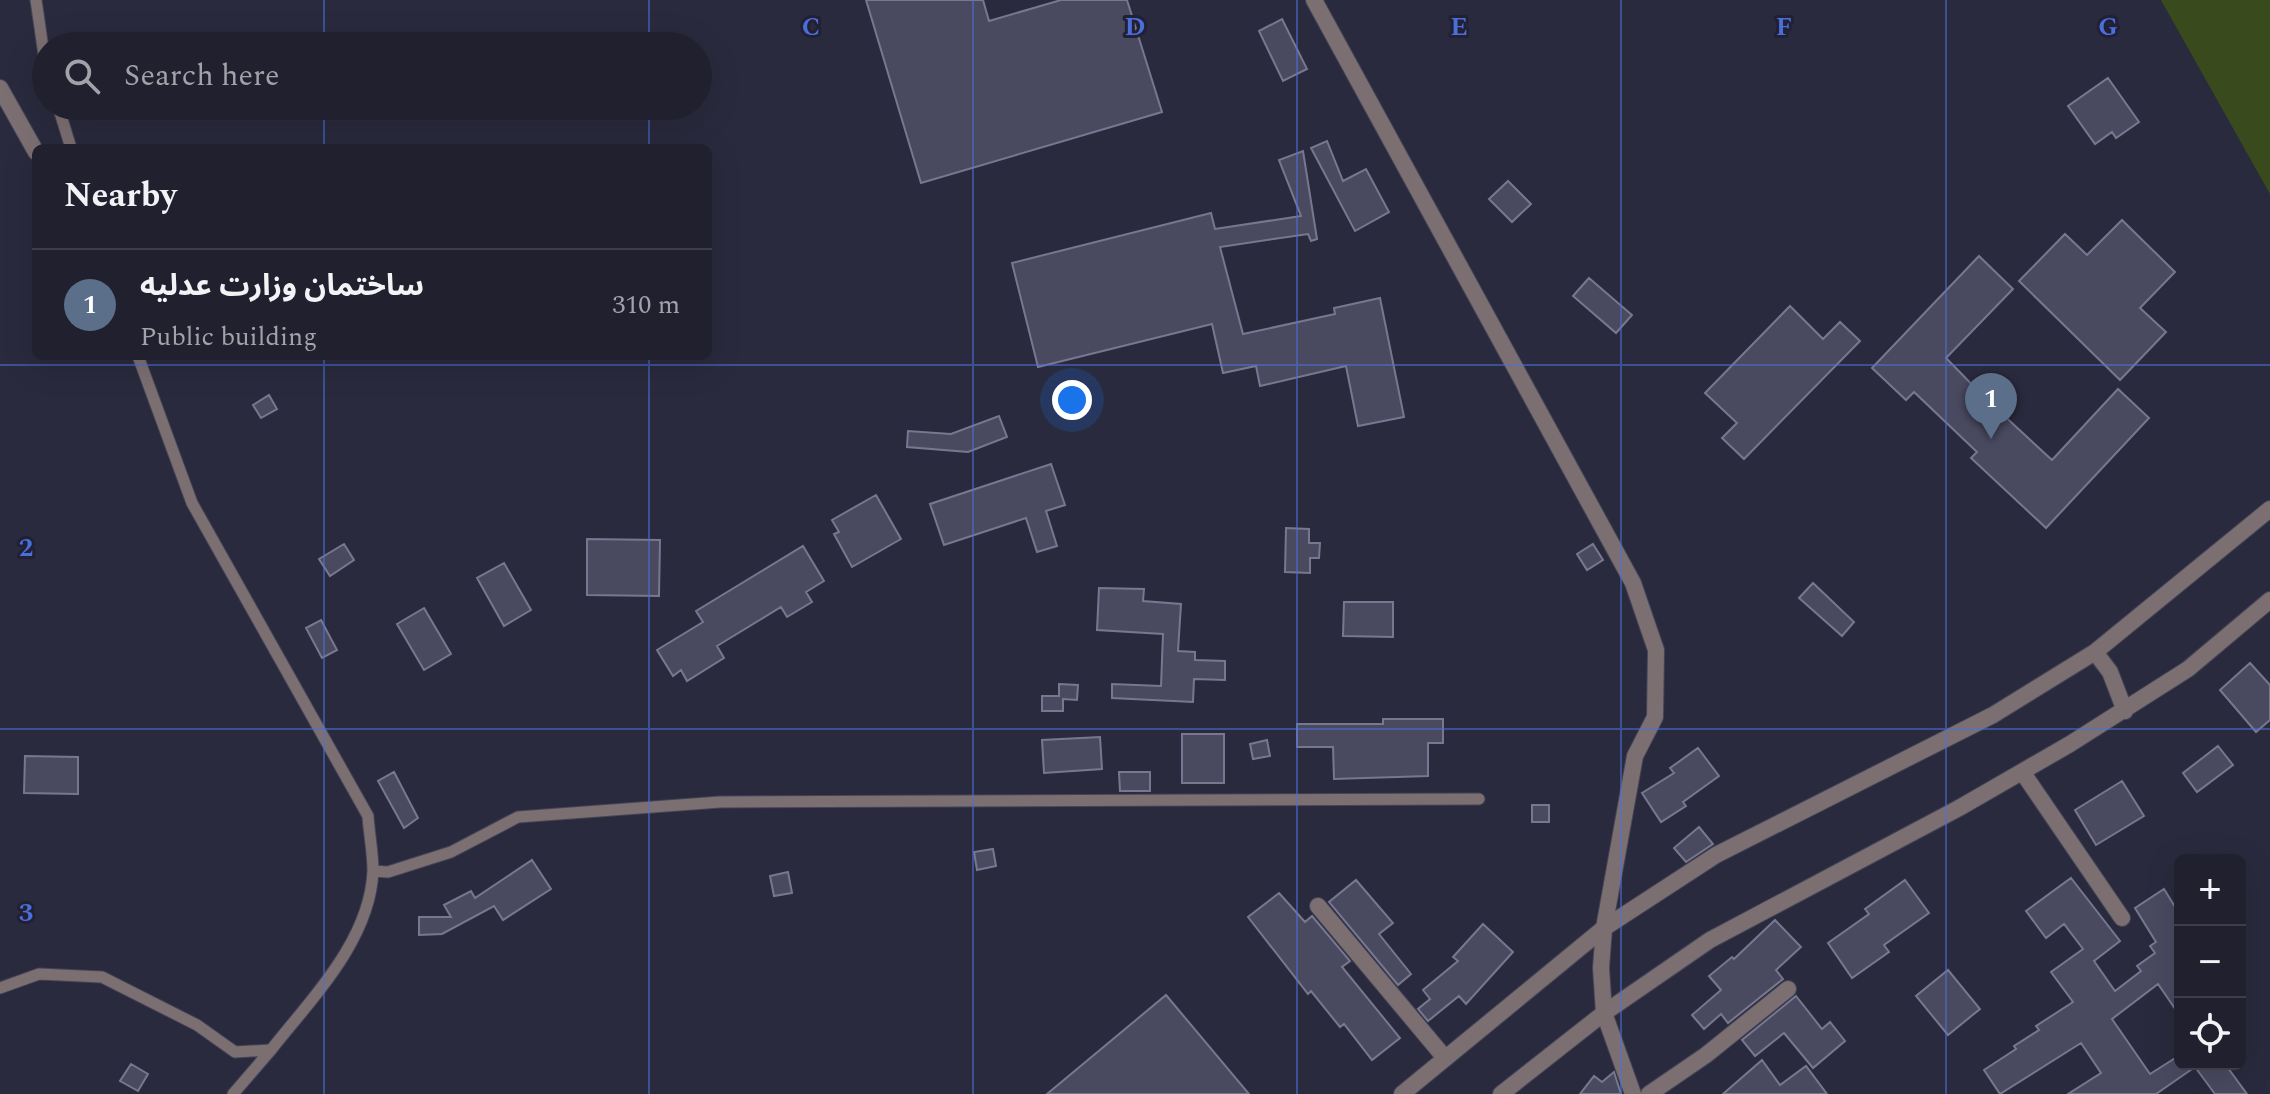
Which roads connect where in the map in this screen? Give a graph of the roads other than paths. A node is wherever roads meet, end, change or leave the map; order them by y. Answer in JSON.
{"nodes":[{"id":1,"x":36,"y":0,"type":"edge"},
{"id":2,"x":1314,"y":0,"type":"edge"},
{"id":3,"x":41,"y":32,"type":"edge"},
{"id":4,"x":0,"y":88,"type":"edge"},
{"id":5,"x":62,"y":120,"type":"edge"},
{"id":6,"x":70,"y":144,"type":"edge"},
{"id":7,"x":32,"y":145,"type":"edge"},
{"id":8,"x":139,"y":360,"type":"edge"},
{"id":9,"x":2270,"y":509,"type":"edge"},
{"id":10,"x":2270,"y":600,"type":"edge"},
{"id":11,"x":2095,"y":652,"type":"junction"},
{"id":12,"x":2125,"y":711,"type":"junction"},
{"id":13,"x":2023,"y":773,"type":"junction"},
{"id":14,"x":1479,"y":799,"type":"dead end"},
{"id":15,"x":373,"y":871,"type":"junction"},
{"id":16,"x":1318,"y":906,"type":"dead end"},
{"id":17,"x":2122,"y":918,"type":"dead end"},
{"id":18,"x":1604,"y":928,"type":"junction"},
{"id":19,"x":0,"y":988,"type":"edge"},
{"id":20,"x":1788,"y":989,"type":"dead end"},
{"id":21,"x":1604,"y":1013,"type":"junction"},
{"id":22,"x":271,"y":1050,"type":"junction"},
{"id":23,"x":1445,"y":1058,"type":"junction"},
{"id":24,"x":233,"y":1094,"type":"edge"},
{"id":25,"x":1402,"y":1094,"type":"edge"},
{"id":26,"x":1501,"y":1094,"type":"edge"},
{"id":27,"x":1633,"y":1094,"type":"edge"},
{"id":28,"x":1649,"y":1094,"type":"edge"}],
"edges":[{"from":1,"to":3,"type":"lane"},
{"from":2,"to":18,"type":"street"},
{"from":4,"to":7,"type":"street"},
{"from":5,"to":6,"type":"lane"},
{"from":8,"to":15,"type":"lane"},
{"from":9,"to":11,"type":"street"},
{"from":10,"to":12,"type":"street"},
{"from":11,"to":12,"type":"street"},
{"from":11,"to":18,"type":"street"},
{"from":12,"to":13,"type":"street"},
{"from":13,"to":17,"type":"street"},
{"from":13,"to":21,"type":"street"},
{"from":14,"to":15,"type":"lane"},
{"from":15,"to":22,"type":"lane"},
{"from":16,"to":23,"type":"street"},
{"from":18,"to":21,"type":"street"},
{"from":18,"to":23,"type":"street"},
{"from":19,"to":22,"type":"lane"},
{"from":20,"to":28,"type":"street"},
{"from":21,"to":26,"type":"street"},
{"from":21,"to":27,"type":"street"},
{"from":22,"to":24,"type":"lane"},
{"from":23,"to":25,"type":"street"}]}
